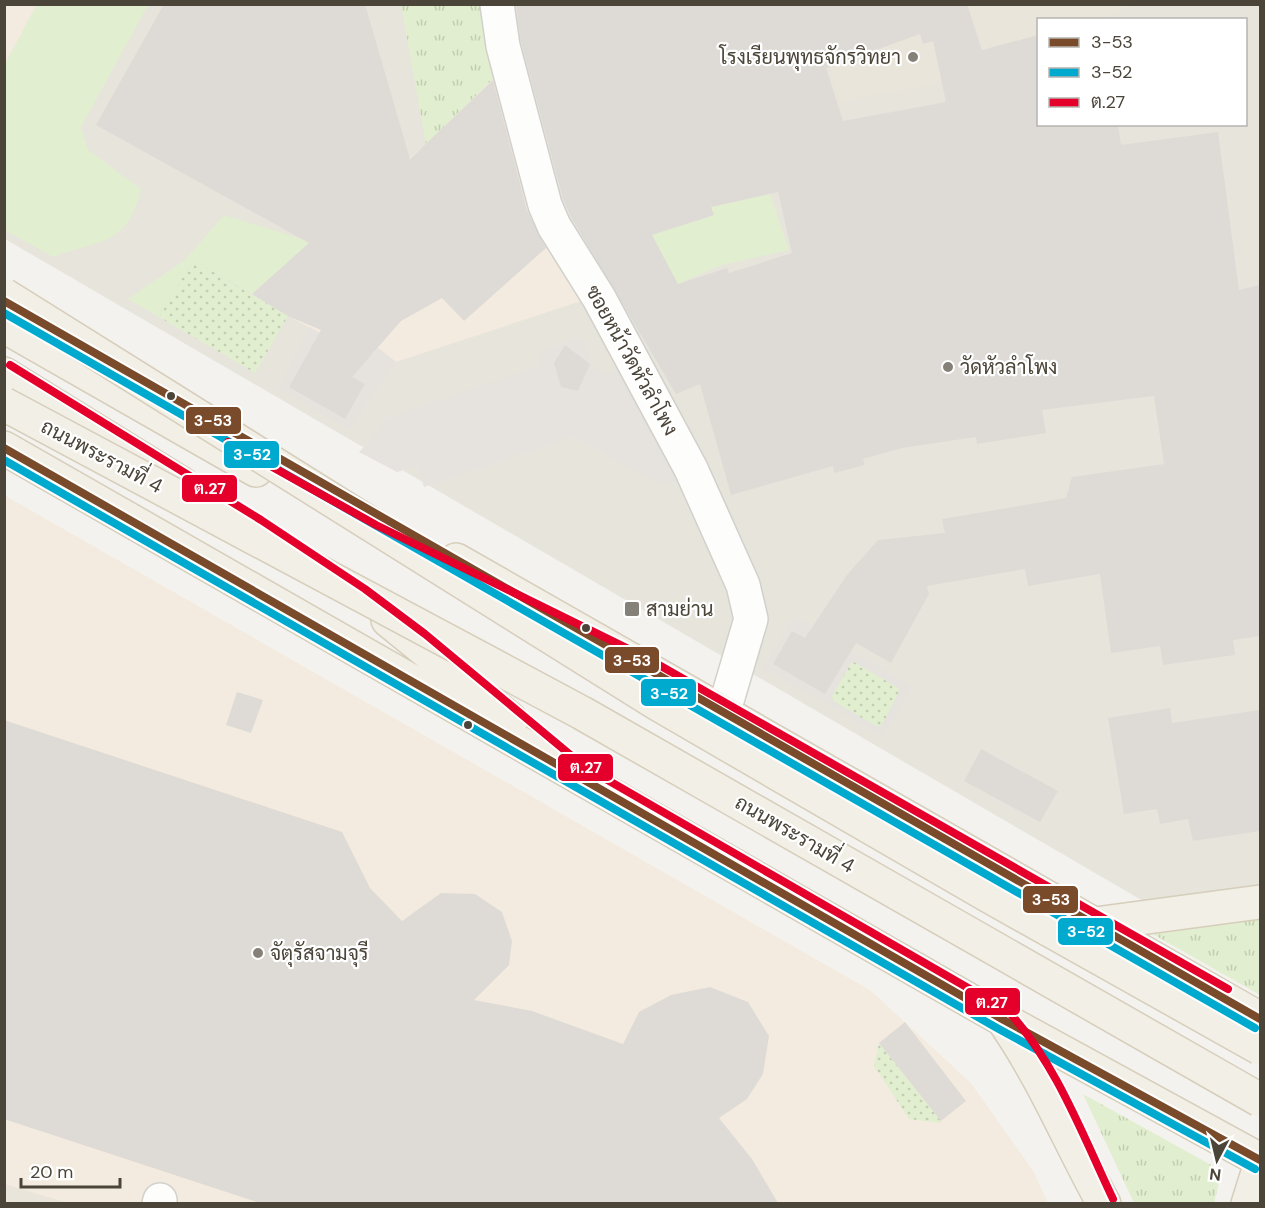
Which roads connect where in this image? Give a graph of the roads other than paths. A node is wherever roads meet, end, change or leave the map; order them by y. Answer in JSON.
{"nodes":[{"id":1,"x":497,"y":4,"type":"edge"},
{"id":2,"x":4,"y":295,"type":"edge"},
{"id":3,"x":4,"y":301,"type":"edge"},
{"id":4,"x":4,"y":326,"type":"edge"},
{"id":5,"x":8,"y":386,"type":"edge"},
{"id":6,"x":4,"y":448,"type":"edge"},
{"id":7,"x":640,"y":666,"type":"junction"},
{"id":8,"x":723,"y":714,"type":"junction"},
{"id":9,"x":579,"y":776,"type":"junction"},
{"id":10,"x":1260,"y":902,"type":"edge"},
{"id":11,"x":1095,"y":924,"type":"junction"},
{"id":12,"x":1002,"y":1019,"type":"junction"},
{"id":13,"x":1260,"y":1019,"type":"edge"},
{"id":14,"x":1260,"y":1048,"type":"edge"},
{"id":15,"x":1260,"y":1100,"type":"edge"},
{"id":16,"x":1260,"y":1160,"type":"edge"},
{"id":17,"x":1260,"y":1166,"type":"edge"},
{"id":18,"x":1104,"y":1203,"type":"edge"},
{"id":19,"x":1248,"y":1203,"type":"edge"}],
"edges":[{"from":1,"to":8,"type":"street","name":"ซอยหน้าวัดหัวลำโพง"},
{"from":2,"to":14,"type":"main road","bridge":true},
{"from":3,"to":7,"type":"main road"},
{"from":4,"to":7,"type":"main road"},
{"from":5,"to":9,"type":"main road","name":"ถนนพระรามที่ 4"},
{"from":5,"to":15,"type":"main road","name":"ถนนพระรามที่ 4","bridge":true},
{"from":6,"to":9,"type":"main road","name":"ถนนพระรามที่ 4"},
{"from":7,"to":8,"type":"main road"},
{"from":8,"to":11,"type":"main road"},
{"from":9,"to":12,"type":"main road","name":"ถนนพระรามที่ 4"},
{"from":10,"to":11,"type":"main road"},
{"from":11,"to":13,"type":"main road"},
{"from":12,"to":16,"type":"main road","name":"ถนนพระรามที่ 4"},
{"from":12,"to":18,"type":"main road"},
{"from":17,"to":19,"type":"main road"}]}
